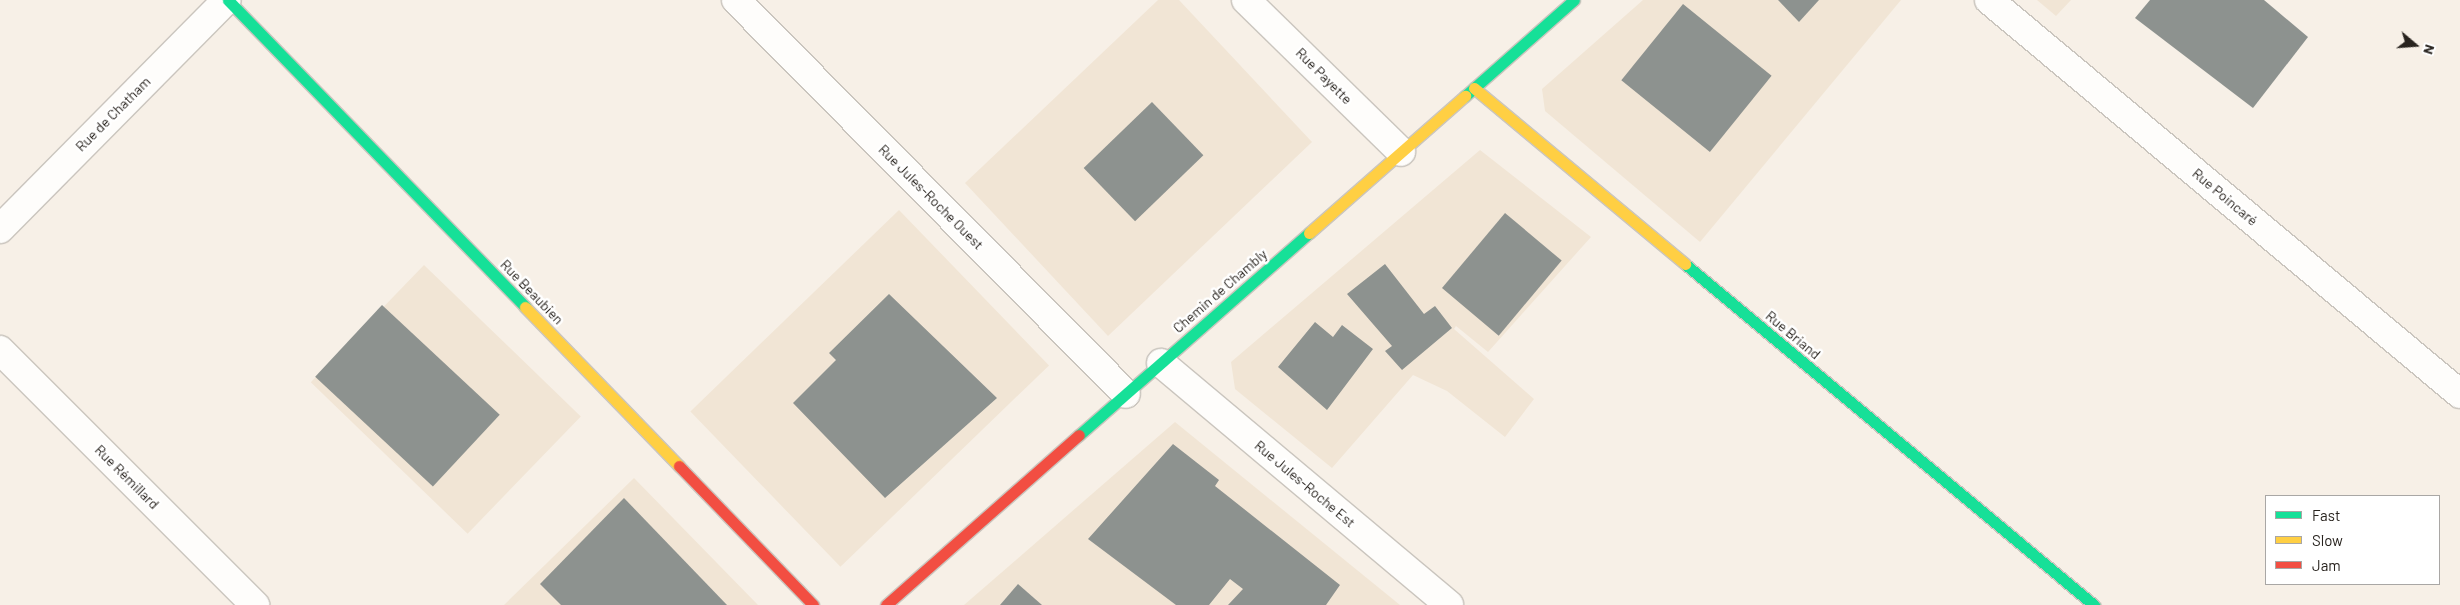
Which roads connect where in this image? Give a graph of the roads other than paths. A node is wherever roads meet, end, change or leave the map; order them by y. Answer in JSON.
{"nodes":[{"id":1,"x":228,"y":0,"type":"edge"},
{"id":2,"x":736,"y":0,"type":"edge"},
{"id":3,"x":1246,"y":0,"type":"edge"},
{"id":4,"x":1574,"y":0,"type":"edge"},
{"id":5,"x":1989,"y":0,"type":"edge"},
{"id":6,"x":1474,"y":88,"type":"junction"},
{"id":7,"x":1401,"y":152,"type":"junction"},
{"id":8,"x":0,"y":229,"type":"edge"},
{"id":9,"x":0,"y":350,"type":"edge"},
{"id":10,"x":1161,"y":363,"type":"junction"},
{"id":11,"x":1126,"y":394,"type":"junction"},
{"id":12,"x":2460,"y":394,"type":"edge"},
{"id":13,"x":255,"y":605,"type":"edge"},
{"id":14,"x":814,"y":605,"type":"edge"},
{"id":15,"x":886,"y":605,"type":"edge"},
{"id":16,"x":1449,"y":605,"type":"edge"},
{"id":17,"x":2094,"y":605,"type":"edge"}],
"edges":[{"from":1,"to":8,"type":"street","name":"Rue de Chatham"},
{"from":1,"to":14,"type":"street","name":"Rue Beaubien"},
{"from":2,"to":11,"type":"street","name":"Rue Jules-Roche Ouest"},
{"from":3,"to":7,"type":"street","name":"Rue Payette"},
{"from":4,"to":6,"type":"street","name":"Chemin de Chambly"},
{"from":5,"to":12,"type":"street","name":"Rue Poincaré"},
{"from":6,"to":7,"type":"street","name":"Chemin de Chambly"},
{"from":6,"to":17,"type":"street","name":"Rue Briand"},
{"from":7,"to":10,"type":"street","name":"Chemin de Chambly"},
{"from":9,"to":13,"type":"street","name":"Rue Rémillard"},
{"from":10,"to":11,"type":"street","name":"Chemin de Chambly"},
{"from":10,"to":16,"type":"street","name":"Rue Jules-Roche Est"},
{"from":11,"to":15,"type":"street","name":"Chemin de Chambly"}]}
